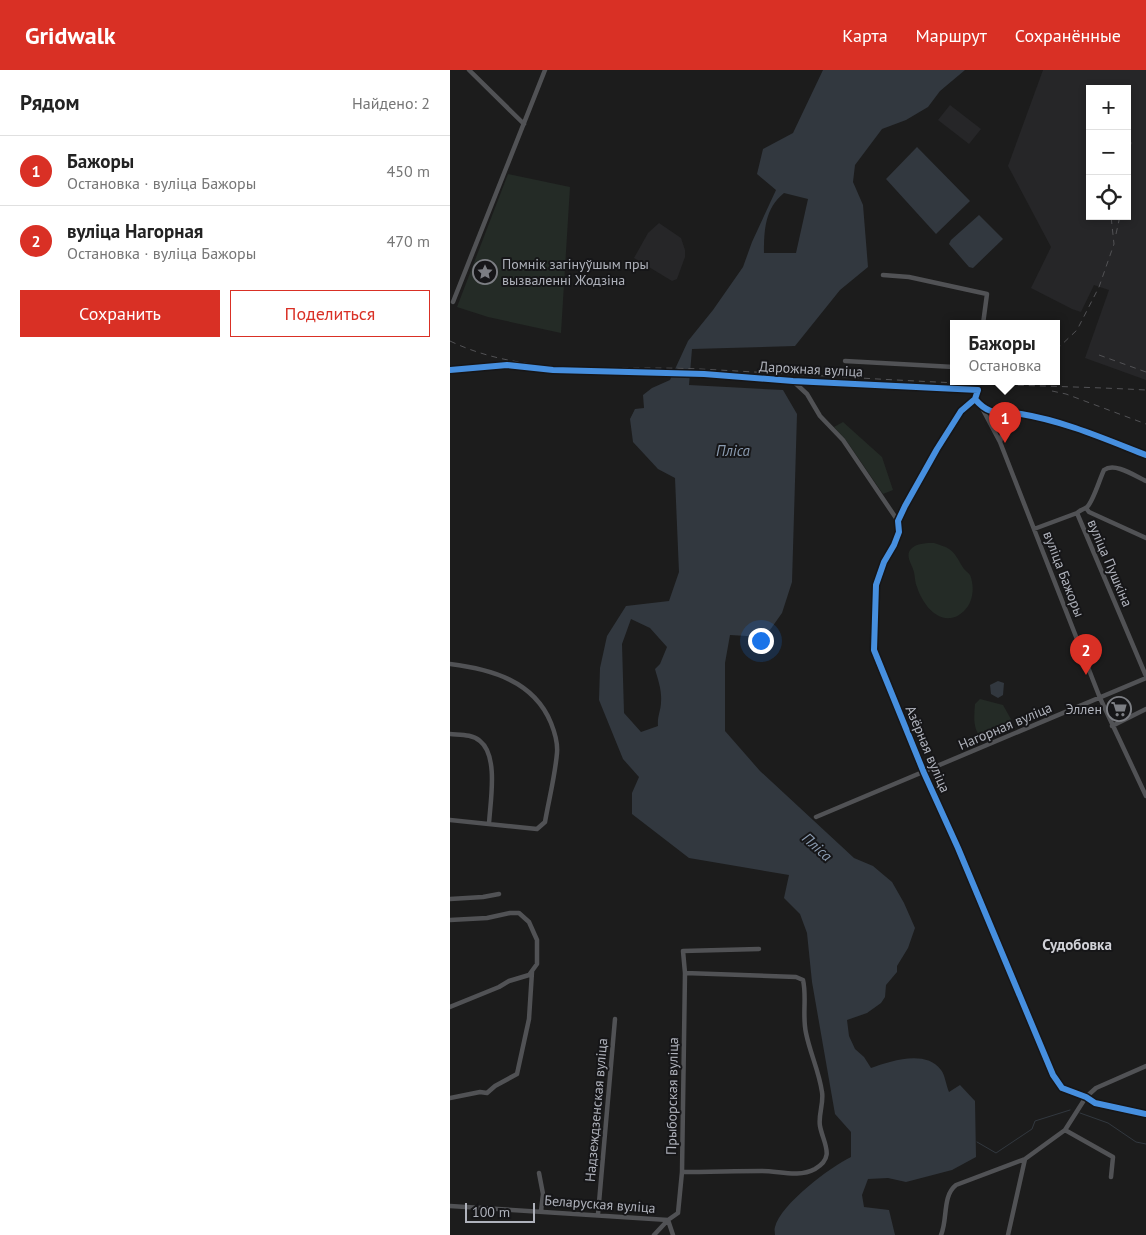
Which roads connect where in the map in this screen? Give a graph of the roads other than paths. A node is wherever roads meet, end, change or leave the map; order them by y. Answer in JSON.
{"nodes":[{"id":1,"x":469,"y":70,"type":"edge"},
{"id":2,"x":545,"y":70,"type":"edge"},
{"id":3,"x":524,"y":124,"type":"junction"},
{"id":4,"x":883,"y":275,"type":"dead end"},
{"id":5,"x":453,"y":302,"type":"dead end"},
{"id":6,"x":984,"y":320,"type":"edge"},
{"id":7,"x":844,"y":361,"type":"dead end"},
{"id":8,"x":950,"y":367,"type":"edge"},
{"id":9,"x":450,"y":370,"type":"edge"},
{"id":10,"x":792,"y":381,"type":"junction"},
{"id":11,"x":975,"y":399,"type":"junction"},
{"id":12,"x":982,"y":407,"type":"junction"},
{"id":13,"x":1008,"y":413,"type":"junction"},
{"id":14,"x":1000,"y":442,"type":"junction"},
{"id":15,"x":1146,"y":455,"type":"edge"},
{"id":16,"x":1146,"y":481,"type":"edge"},
{"id":17,"x":1088,"y":510,"type":"junction"},
{"id":18,"x":1078,"y":515,"type":"junction"},
{"id":19,"x":898,"y":521,"type":"junction"},
{"id":20,"x":1034,"y":529,"type":"junction"},
{"id":21,"x":1146,"y":538,"type":"edge"},
{"id":22,"x":450,"y":664,"type":"edge"},
{"id":23,"x":1146,"y":677,"type":"edge"},
{"id":24,"x":1100,"y":698,"type":"junction"},
{"id":25,"x":1146,"y":709,"type":"edge"},
{"id":26,"x":1112,"y":726,"type":"junction"},
{"id":27,"x":450,"y":734,"type":"edge"},
{"id":28,"x":924,"y":773,"type":"junction"},
{"id":29,"x":1146,"y":781,"type":"edge"},
{"id":30,"x":1140,"y":784,"type":"junction"},
{"id":31,"x":1146,"y":796,"type":"edge"},
{"id":32,"x":816,"y":817,"type":"dead end"},
{"id":33,"x":450,"y":820,"type":"edge"},
{"id":34,"x":489,"y":824,"type":"junction"},
{"id":35,"x":499,"y":894,"type":"dead end"},
{"id":36,"x":450,"y":899,"type":"edge"},
{"id":37,"x":450,"y":920,"type":"edge"},
{"id":38,"x":759,"y":949,"type":"dead end"},
{"id":39,"x":532,"y":972,"type":"junction"},
{"id":40,"x":685,"y":974,"type":"junction"},
{"id":41,"x":450,"y":1007,"type":"edge"},
{"id":42,"x":615,"y":1020,"type":"dead end"},
{"id":43,"x":1146,"y":1066,"type":"edge"},
{"id":44,"x":1086,"y":1097,"type":"junction"},
{"id":45,"x":450,"y":1098,"type":"edge"},
{"id":46,"x":1146,"y":1114,"type":"edge"},
{"id":47,"x":1065,"y":1130,"type":"junction"},
{"id":48,"x":1025,"y":1159,"type":"junction"},
{"id":49,"x":682,"y":1172,"type":"junction"},
{"id":50,"x":539,"y":1173,"type":"dead end"},
{"id":51,"x":1110,"y":1177,"type":"dead end"},
{"id":52,"x":450,"y":1206,"type":"edge"},
{"id":53,"x":541,"y":1209,"type":"junction"},
{"id":54,"x":598,"y":1214,"type":"junction"},
{"id":55,"x":668,"y":1220,"type":"junction"},
{"id":56,"x":654,"y":1235,"type":"edge"},
{"id":57,"x":673,"y":1235,"type":"edge"},
{"id":58,"x":941,"y":1235,"type":"edge"},
{"id":59,"x":1008,"y":1235,"type":"edge"}],
"edges":[{"from":1,"to":3,"type":"street"},
{"from":2,"to":3,"type":"street"},
{"from":3,"to":5,"type":"street"},
{"from":4,"to":6,"type":"street"},
{"from":7,"to":8,"type":"street"},
{"from":9,"to":10,"type":"street","name":"Дарожная вуліца"},
{"from":10,"to":11,"type":"street","name":"Дарожная вуліца"},
{"from":10,"to":19,"type":"street"},
{"from":11,"to":12,"type":"street"},
{"from":11,"to":19,"type":"street","name":"Азёрная вуліца"},
{"from":12,"to":13,"type":"street"},
{"from":12,"to":14,"type":"street","name":"вуліца Бажоры"},
{"from":13,"to":14,"type":"street"},
{"from":13,"to":15,"type":"street"},
{"from":14,"to":20,"type":"street","name":"вуліца Бажоры"},
{"from":16,"to":17,"type":"street"},
{"from":17,"to":18,"type":"street"},
{"from":17,"to":21,"type":"street"},
{"from":18,"to":20,"type":"street"},
{"from":18,"to":23,"type":"street","name":"вуліца Пушкіна"},
{"from":19,"to":28,"type":"street","name":"Азёрная вуліца"},
{"from":20,"to":24,"type":"street","name":"вуліца Бажоры"},
{"from":22,"to":34,"type":"street"},
{"from":23,"to":24,"type":"street","name":"Нагорная вуліца"},
{"from":24,"to":26,"type":"street","name":"вуліца Бажоры"},
{"from":24,"to":28,"type":"street","name":"Нагорная вуліца"},
{"from":25,"to":26,"type":"street"},
{"from":26,"to":30,"type":"street","name":"вуліца Бажоры"},
{"from":27,"to":34,"type":"street"},
{"from":28,"to":32,"type":"street","name":"Нагорная вуліца"},
{"from":28,"to":44,"type":"street","name":"Азёрная вуліца"},
{"from":29,"to":30,"type":"street"},
{"from":30,"to":31,"type":"street","name":"вуліца Бажоры"},
{"from":33,"to":34,"type":"street"},
{"from":35,"to":36,"type":"street"},
{"from":37,"to":39,"type":"street"},
{"from":38,"to":40,"type":"street","name":"Прыборская вуліца"},
{"from":39,"to":41,"type":"street"},
{"from":39,"to":45,"type":"street"},
{"from":40,"to":49,"type":"street","name":"Прыборская вуліца"},
{"from":40,"to":49,"type":"street"},
{"from":42,"to":54,"type":"street","name":"Надзеждзенская вуліца"},
{"from":43,"to":44,"type":"street"},
{"from":44,"to":46,"type":"street","name":"Азёрная вуліца"},
{"from":44,"to":47,"type":"street"},
{"from":47,"to":48,"type":"street"},
{"from":47,"to":51,"type":"street"},
{"from":48,"to":58,"type":"street"},
{"from":48,"to":59,"type":"street"},
{"from":49,"to":55,"type":"street","name":"Прыборская вуліца"},
{"from":50,"to":53,"type":"street"},
{"from":52,"to":53,"type":"street","name":"Беларуская вуліца"},
{"from":53,"to":54,"type":"street","name":"Беларуская вуліца"},
{"from":54,"to":55,"type":"street","name":"Беларуская вуліца"},
{"from":55,"to":56,"type":"street","name":"Беларуская вуліца"},
{"from":55,"to":57,"type":"street"}]}
